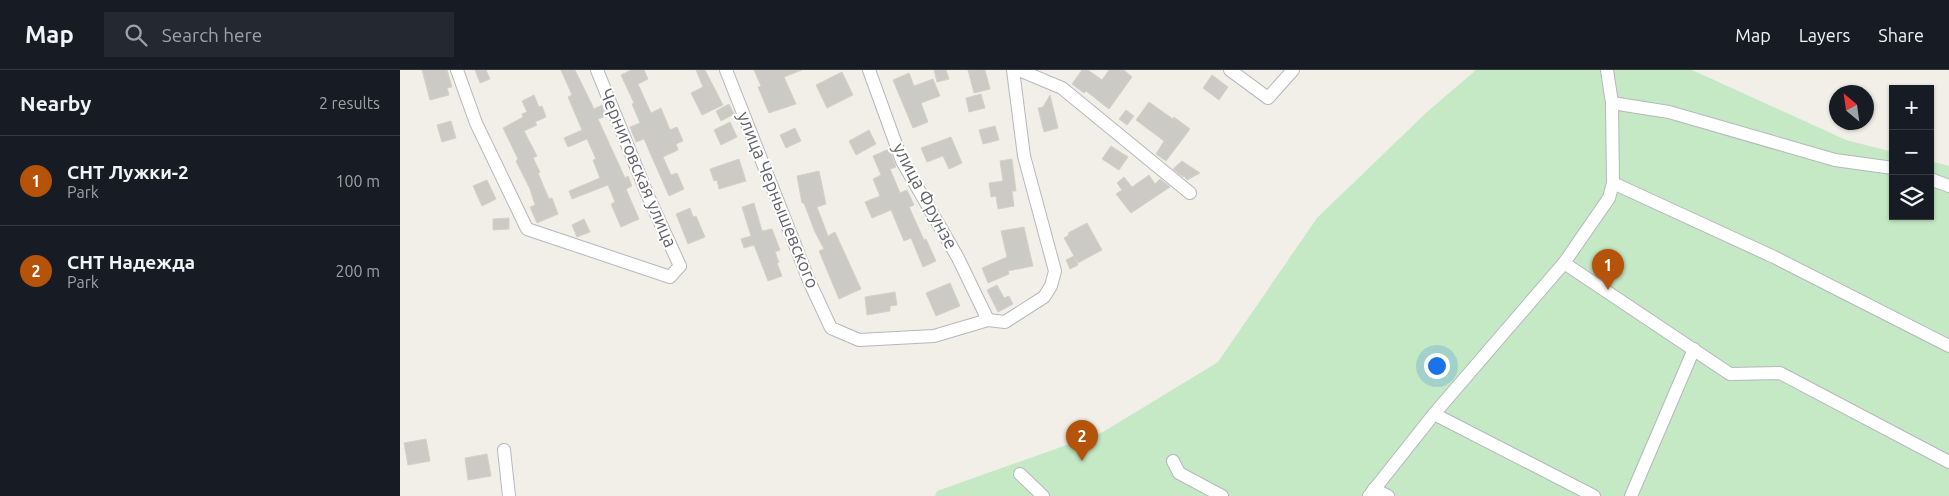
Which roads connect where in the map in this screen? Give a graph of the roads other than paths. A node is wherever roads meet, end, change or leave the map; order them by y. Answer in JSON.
{"nodes":[{"id":1,"x":457,"y":70,"type":"edge"},
{"id":2,"x":597,"y":70,"type":"edge"},
{"id":3,"x":726,"y":70,"type":"edge"},
{"id":4,"x":868,"y":70,"type":"edge"},
{"id":5,"x":1013,"y":70,"type":"edge"},
{"id":6,"x":1019,"y":70,"type":"edge"},
{"id":7,"x":1230,"y":70,"type":"edge"},
{"id":8,"x":1293,"y":70,"type":"edge"},
{"id":9,"x":1607,"y":70,"type":"edge"},
{"id":10,"x":1612,"y":103,"type":"junction"},
{"id":11,"x":1889,"y":167,"type":"edge"},
{"id":12,"x":1934,"y":180,"type":"edge"},
{"id":13,"x":1613,"y":183,"type":"junction"},
{"id":14,"x":1949,"y":186,"type":"edge"},
{"id":15,"x":1190,"y":193,"type":"dead end"},
{"id":16,"x":1564,"y":263,"type":"junction"},
{"id":17,"x":988,"y":320,"type":"junction"},
{"id":18,"x":1949,"y":346,"type":"edge"},
{"id":19,"x":1694,"y":349,"type":"junction"},
{"id":20,"x":1434,"y":414,"type":"junction"},
{"id":21,"x":504,"y":450,"type":"dead end"},
{"id":22,"x":1173,"y":461,"type":"dead end"},
{"id":23,"x":1949,"y":462,"type":"edge"},
{"id":24,"x":1020,"y":474,"type":"dead end"},
{"id":25,"x":1371,"y":492,"type":"edge"},
{"id":26,"x":509,"y":496,"type":"edge"},
{"id":27,"x":1043,"y":496,"type":"edge"},
{"id":28,"x":1222,"y":496,"type":"edge"},
{"id":29,"x":1388,"y":496,"type":"edge"},
{"id":30,"x":1594,"y":496,"type":"edge"},
{"id":31,"x":1631,"y":496,"type":"edge"}],
"edges":[{"from":1,"to":2,"type":"street","name":"Черниговская улица"},
{"from":3,"to":17,"type":"street","name":"улица Чернышевского"},
{"from":4,"to":17,"type":"street","name":"улица Фрунзе"},
{"from":5,"to":17,"type":"street"},
{"from":6,"to":15,"type":"street"},
{"from":7,"to":8,"type":"street"},
{"from":9,"to":10,"type":"street"},
{"from":10,"to":11,"type":"street"},
{"from":10,"to":13,"type":"street"},
{"from":12,"to":14,"type":"street"},
{"from":13,"to":16,"type":"street"},
{"from":13,"to":18,"type":"street"},
{"from":16,"to":19,"type":"street"},
{"from":16,"to":20,"type":"street"},
{"from":19,"to":23,"type":"street"},
{"from":19,"to":31,"type":"street"},
{"from":20,"to":25,"type":"street"},
{"from":20,"to":30,"type":"street"},
{"from":21,"to":26,"type":"street"},
{"from":22,"to":28,"type":"street"},
{"from":24,"to":27,"type":"street"},
{"from":25,"to":29,"type":"street"}]}
